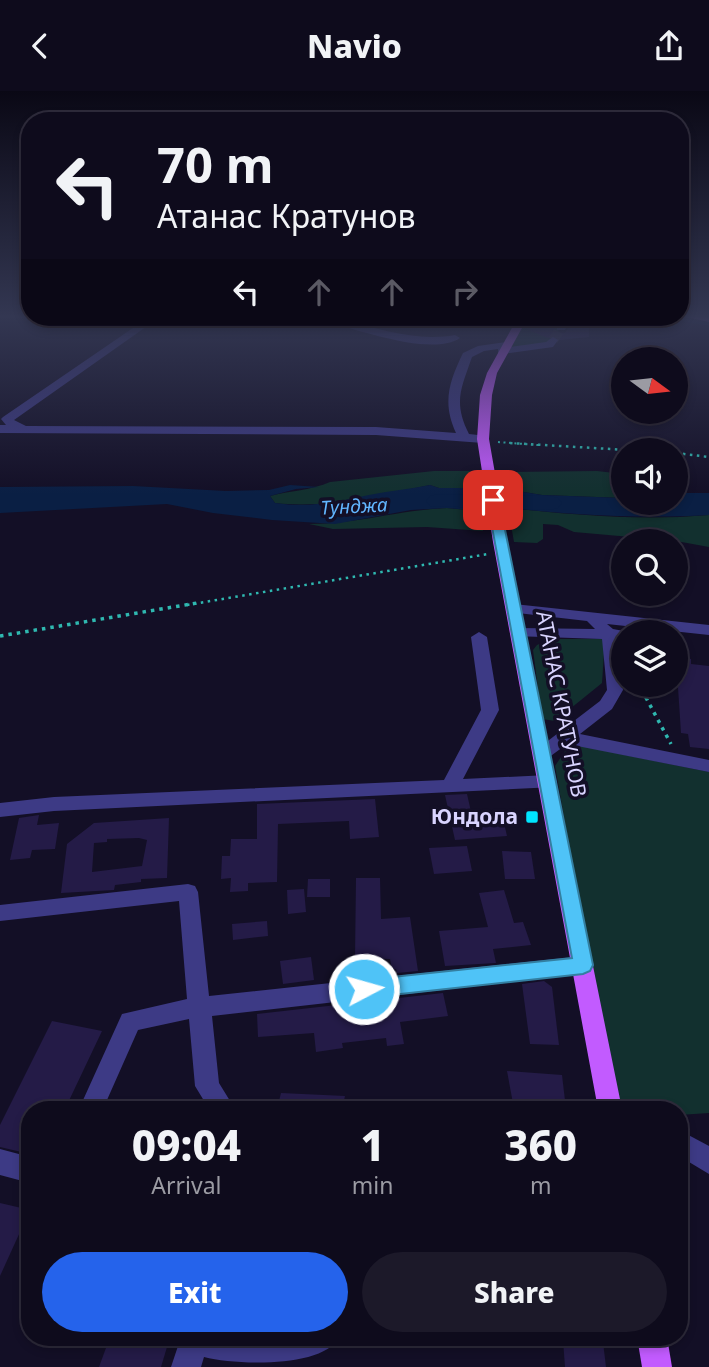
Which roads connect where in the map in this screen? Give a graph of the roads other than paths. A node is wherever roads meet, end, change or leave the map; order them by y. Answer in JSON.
{"nodes":[{"id":1,"x":70,"y":376,"type":"edge"},
{"id":2,"x":460,"y":376,"type":"edge"},
{"id":3,"x":493,"y":376,"type":"edge"},
{"id":4,"x":0,"y":429,"type":"edge"},
{"id":5,"x":26,"y":429,"type":"junction"},
{"id":6,"x":464,"y":437,"type":"junction"},
{"id":7,"x":483,"y":439,"type":"junction"},
{"id":8,"x":514,"y":609,"type":"junction"},
{"id":9,"x":591,"y":618,"type":"junction"},
{"id":10,"x":611,"y":631,"type":"edge"},
{"id":11,"x":709,"y":632,"type":"edge"},
{"id":12,"x":519,"y":633,"type":"junction"},
{"id":13,"x":688,"y":633,"type":"edge"},
{"id":14,"x":611,"y":634,"type":"edge"},
{"id":15,"x":479,"y":637,"type":"dead end"},
{"id":16,"x":611,"y":696,"type":"edge"},
{"id":17,"x":564,"y":737,"type":"junction"},
{"id":18,"x":542,"y":754,"type":"junction"},
{"id":19,"x":709,"y":766,"type":"edge"},
{"id":20,"x":548,"y":782,"type":"junction"},
{"id":21,"x":450,"y":786,"type":"junction"},
{"id":22,"x":0,"y":810,"type":"edge"},
{"id":23,"x":0,"y":913,"type":"edge"},
{"id":24,"x":583,"y":965,"type":"junction"},
{"id":25,"x":199,"y":1007,"type":"junction"},
{"id":26,"x":95,"y":1101,"type":"edge"},
{"id":27,"x":217,"y":1101,"type":"edge"},
{"id":28,"x":608,"y":1101,"type":"edge"},
{"id":29,"x":688,"y":1148,"type":"edge"},
{"id":30,"x":709,"y":1161,"type":"edge"},
{"id":31,"x":0,"y":1162,"type":"edge"},
{"id":32,"x":21,"y":1168,"type":"edge"},
{"id":33,"x":315,"y":1346,"type":"edge"},
{"id":34,"x":654,"y":1346,"type":"edge"},
{"id":35,"x":192,"y":1348,"type":"edge"},
{"id":36,"x":657,"y":1367,"type":"edge"}],
"edges":[{"from":1,"to":5,"type":"street"},
{"from":2,"to":6,"type":"street"},
{"from":3,"to":7,"type":"main road","name":"АТАНАС КРАТУНОВ"},
{"from":4,"to":5,"type":"street"},
{"from":5,"to":6,"type":"street"},
{"from":6,"to":7,"type":"street"},
{"from":7,"to":8,"type":"main road","name":"АТАНАС КРАТУНОВ"},
{"from":8,"to":9,"type":"street"},
{"from":8,"to":12,"type":"main road","name":"АТАНАС КРАТУНОВ"},
{"from":9,"to":10,"type":"street"},
{"from":9,"to":11,"type":"street"},
{"from":11,"to":13,"type":"street"},
{"from":12,"to":14,"type":"street"},
{"from":12,"to":18,"type":"main road","name":"АТАНАС КРАТУНОВ"},
{"from":15,"to":21,"type":"street"},
{"from":16,"to":17,"type":"street"},
{"from":17,"to":18,"type":"street"},
{"from":17,"to":19,"type":"street"},
{"from":18,"to":20,"type":"main road","name":"АТАНАС КРАТУНОВ"},
{"from":20,"to":21,"type":"street"},
{"from":20,"to":24,"type":"main road","name":"АТАНАС КРАТУНОВ"},
{"from":21,"to":22,"type":"street"},
{"from":23,"to":25,"type":"street"},
{"from":24,"to":25,"type":"street"},
{"from":24,"to":28,"type":"main road","name":"АТАНАС КРАТУНОВ"},
{"from":25,"to":26,"type":"street"},
{"from":25,"to":27,"type":"street"},
{"from":29,"to":30,"type":"street"},
{"from":31,"to":32,"type":"street"},
{"from":33,"to":35,"type":"street"},
{"from":34,"to":36,"type":"main road"}]}
